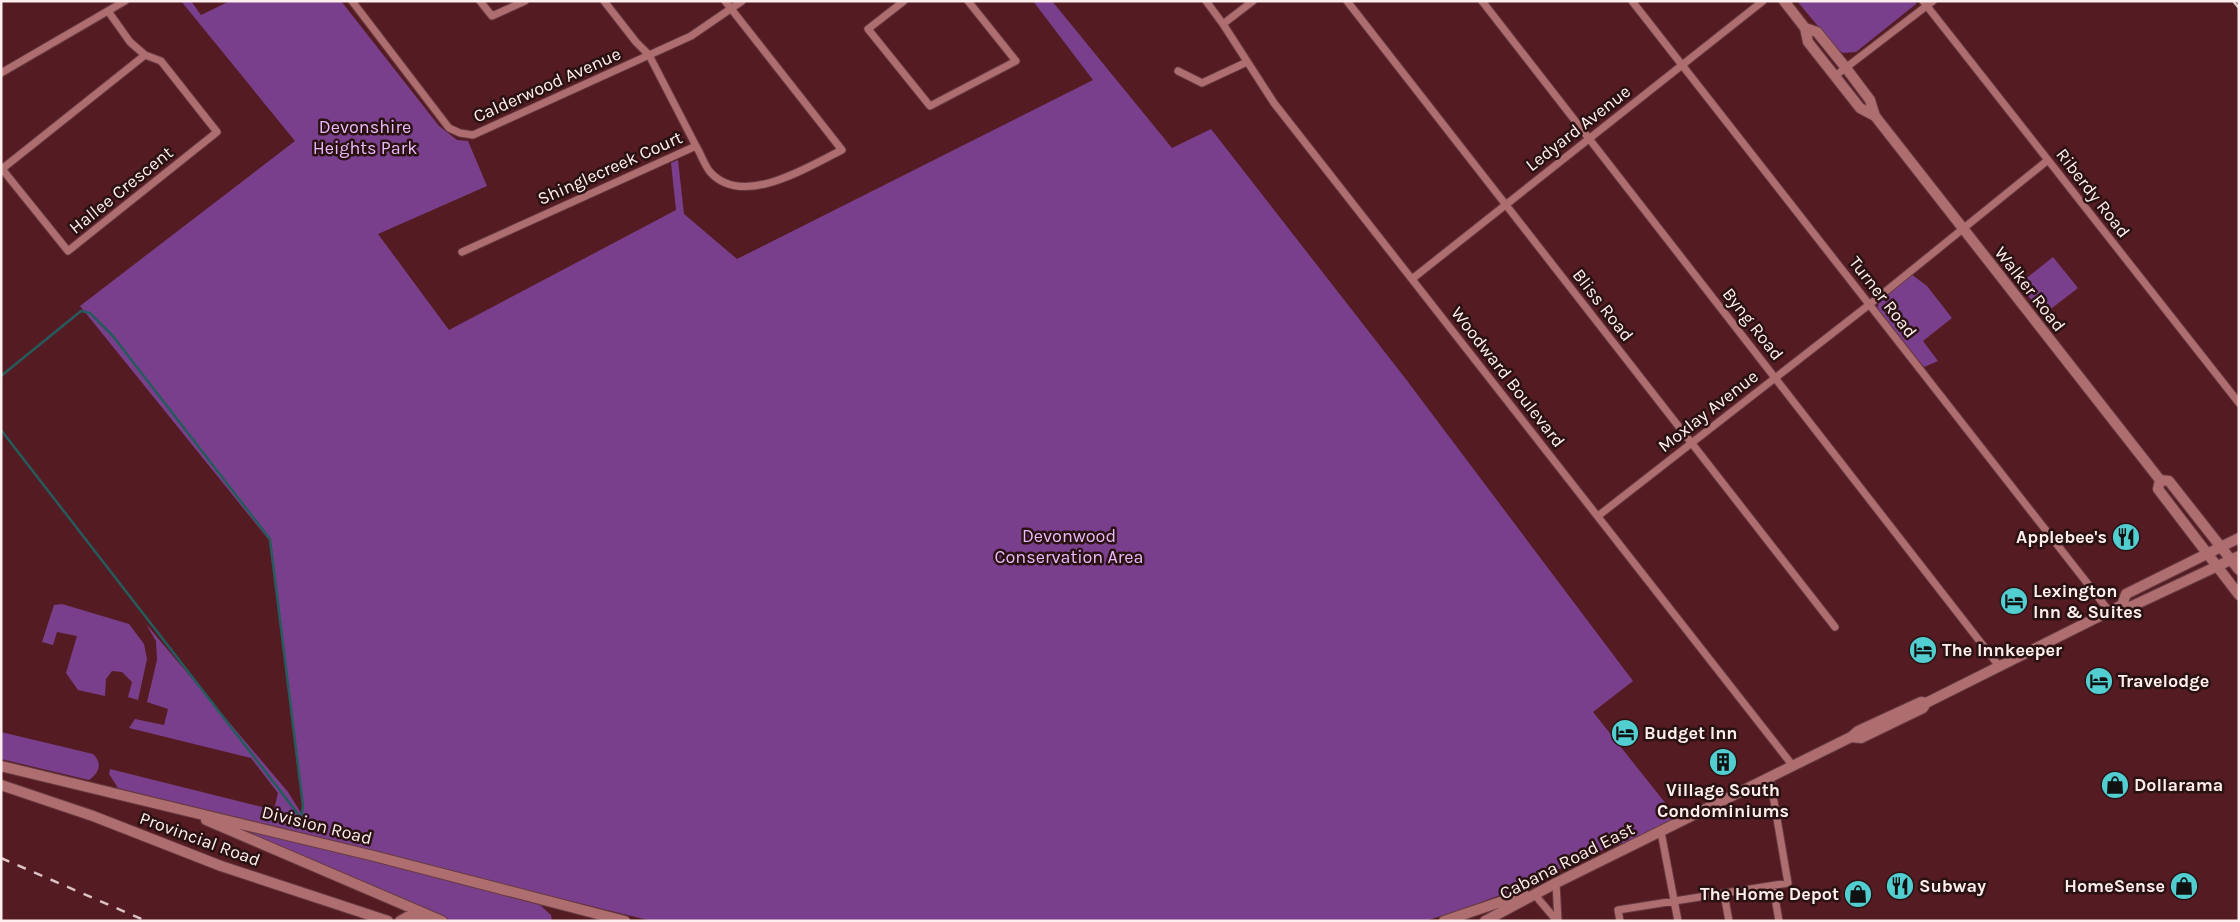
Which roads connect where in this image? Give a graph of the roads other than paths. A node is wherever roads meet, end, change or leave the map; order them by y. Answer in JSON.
{"nodes":[{"id":1,"x":125,"y":1,"type":"edge"},
{"id":2,"x":352,"y":1,"type":"edge"},
{"id":3,"x":480,"y":1,"type":"edge"},
{"id":4,"x":525,"y":1,"type":"edge"},
{"id":5,"x":604,"y":1,"type":"edge"},
{"id":6,"x":725,"y":1,"type":"edge"},
{"id":7,"x":742,"y":1,"type":"edge"},
{"id":8,"x":904,"y":1,"type":"edge"},
{"id":9,"x":968,"y":1,"type":"edge"},
{"id":10,"x":1206,"y":1,"type":"edge"},
{"id":11,"x":1253,"y":1,"type":"edge"},
{"id":12,"x":1347,"y":1,"type":"edge"},
{"id":13,"x":1482,"y":1,"type":"edge"},
{"id":14,"x":1632,"y":1,"type":"edge"},
{"id":15,"x":1763,"y":1,"type":"edge"},
{"id":16,"x":1784,"y":1,"type":"edge"},
{"id":17,"x":1928,"y":3,"type":"edge"},
{"id":18,"x":732,"y":10,"type":"junction"},
{"id":19,"x":108,"y":11,"type":"junction"},
{"id":20,"x":1223,"y":24,"type":"junction"},
{"id":21,"x":1805,"y":28,"type":"junction"},
{"id":22,"x":145,"y":55,"type":"junction"},
{"id":23,"x":649,"y":55,"type":"junction"},
{"id":24,"x":1247,"y":62,"type":"junction"},
{"id":25,"x":1682,"y":65,"type":"junction"},
{"id":26,"x":1846,"y":68,"type":"junction"},
{"id":27,"x":1178,"y":71,"type":"dead end"},
{"id":28,"x":1,"y":73,"type":"edge"},
{"id":29,"x":1835,"y":76,"type":"junction"},
{"id":30,"x":1875,"y":116,"type":"junction"},
{"id":31,"x":1589,"y":139,"type":"junction"},
{"id":32,"x":696,"y":146,"type":"junction"},
{"id":33,"x":2048,"y":160,"type":"junction"},
{"id":34,"x":1505,"y":205,"type":"junction"},
{"id":35,"x":1962,"y":229,"type":"junction"},
{"id":36,"x":462,"y":252,"type":"dead end"},
{"id":37,"x":1412,"y":279,"type":"junction"},
{"id":38,"x":1870,"y":304,"type":"junction"},
{"id":39,"x":1775,"y":378,"type":"junction"},
{"id":40,"x":2239,"y":403,"type":"edge"},
{"id":41,"x":1691,"y":443,"type":"junction"},
{"id":42,"x":2160,"y":480,"type":"junction"},
{"id":43,"x":1598,"y":516,"type":"junction"},
{"id":44,"x":2239,"y":538,"type":"edge"},
{"id":45,"x":2222,"y":547,"type":"junction"},
{"id":46,"x":2207,"y":554,"type":"junction"},
{"id":47,"x":2235,"y":558,"type":"edge"},
{"id":48,"x":2216,"y":566,"type":"junction"},
{"id":49,"x":2239,"y":570,"type":"edge"},
{"id":50,"x":2239,"y":595,"type":"edge"},
{"id":51,"x":2122,"y":604,"type":"junction"},
{"id":52,"x":2109,"y":611,"type":"junction"},
{"id":53,"x":1835,"y":627,"type":"dead end"},
{"id":54,"x":2000,"y":666,"type":"junction"},
{"id":55,"x":1,"y":766,"type":"edge"},
{"id":56,"x":1794,"y":766,"type":"junction"},
{"id":57,"x":1770,"y":778,"type":"junction"},
{"id":58,"x":1,"y":785,"type":"edge"},
{"id":59,"x":178,"y":808,"type":"junction"},
{"id":60,"x":1661,"y":832,"type":"junction"},
{"id":61,"x":1556,"y":883,"type":"junction"},
{"id":62,"x":1773,"y":886,"type":"junction"},
{"id":63,"x":1535,"y":894,"type":"junction"},
{"id":64,"x":1724,"y":894,"type":"junction"},
{"id":65,"x":1674,"y":901,"type":"junction"},
{"id":66,"x":428,"y":914,"type":"junction"},
{"id":67,"x":388,"y":921,"type":"edge"},
{"id":68,"x":400,"y":921,"type":"edge"},
{"id":69,"x":442,"y":921,"type":"edge"},
{"id":70,"x":625,"y":921,"type":"edge"},
{"id":71,"x":1444,"y":921,"type":"edge"},
{"id":72,"x":1485,"y":921,"type":"edge"},
{"id":73,"x":1558,"y":921,"type":"edge"},
{"id":74,"x":1620,"y":921,"type":"edge"},
{"id":75,"x":1678,"y":921,"type":"edge"},
{"id":76,"x":1729,"y":921,"type":"edge"},
{"id":77,"x":1779,"y":921,"type":"edge"}],
"edges":[{"from":1,"to":19,"type":"street"},
{"from":2,"to":23,"type":"street","name":"Calderwood Avenue"},
{"from":3,"to":4,"type":"street"},
{"from":5,"to":23,"type":"street"},
{"from":6,"to":18,"type":"street"},
{"from":7,"to":18,"type":"street","name":"Calderwood Avenue"},
{"from":8,"to":9,"type":"street"},
{"from":10,"to":20,"type":"street","name":"Woodward Boulevard"},
{"from":11,"to":20,"type":"street"},
{"from":12,"to":34,"type":"street","name":"Bliss Road"},
{"from":13,"to":31,"type":"street","name":"Byng Road"},
{"from":14,"to":25,"type":"street","name":"Turner Road"},
{"from":15,"to":25,"type":"street","name":"Ledyard Avenue"},
{"from":16,"to":21,"type":"main road","name":"Walker Road"},
{"from":17,"to":26,"type":"street"},
{"from":17,"to":33,"type":"street","name":"Riberdy Road"},
{"from":18,"to":23,"type":"street","name":"Calderwood Avenue"},
{"from":18,"to":32,"type":"street","name":"Shinglecreek Court"},
{"from":19,"to":22,"type":"street","name":"Hallee Crescent"},
{"from":19,"to":28,"type":"street"},
{"from":20,"to":24,"type":"street","name":"Woodward Boulevard"},
{"from":21,"to":26,"type":"main road","name":"Walker Road"},
{"from":21,"to":29,"type":"main road","name":"Walker Road"},
{"from":22,"to":22,"type":"street","name":"Hallee Crescent"},
{"from":23,"to":32,"type":"street"},
{"from":24,"to":27,"type":"street"},
{"from":24,"to":37,"type":"street","name":"Woodward Boulevard"},
{"from":25,"to":31,"type":"street","name":"Ledyard Avenue"},
{"from":25,"to":38,"type":"street","name":"Turner Road"},
{"from":26,"to":29,"type":"street"},
{"from":26,"to":30,"type":"main road","name":"Walker Road"},
{"from":29,"to":30,"type":"main road","name":"Walker Road"},
{"from":30,"to":35,"type":"main road","name":"Walker Road"},
{"from":31,"to":34,"type":"street","name":"Ledyard Avenue"},
{"from":31,"to":39,"type":"street","name":"Byng Road"},
{"from":32,"to":36,"type":"street","name":"Shinglecreek Court"},
{"from":33,"to":35,"type":"street","name":"Moxlay Avenue"},
{"from":33,"to":40,"type":"street","name":"Riberdy Road"},
{"from":34,"to":37,"type":"street","name":"Ledyard Avenue"},
{"from":34,"to":41,"type":"street","name":"Bliss Road"},
{"from":35,"to":38,"type":"street","name":"Moxlay Avenue"},
{"from":35,"to":42,"type":"main road","name":"Walker Road"},
{"from":37,"to":43,"type":"street","name":"Woodward Boulevard"},
{"from":38,"to":39,"type":"street","name":"Moxlay Avenue"},
{"from":38,"to":52,"type":"street","name":"Turner Road"},
{"from":39,"to":41,"type":"street","name":"Moxlay Avenue"},
{"from":39,"to":54,"type":"street","name":"Byng Road"},
{"from":41,"to":43,"type":"street","name":"Moxlay Avenue"},
{"from":41,"to":53,"type":"street","name":"Bliss Road"},
{"from":42,"to":45,"type":"main road","name":"Walker Road"},
{"from":42,"to":46,"type":"main road","name":"Walker Road"},
{"from":43,"to":56,"type":"street","name":"Woodward Boulevard"},
{"from":44,"to":45,"type":"main road","name":"Cabana Road East"},
{"from":45,"to":46,"type":"main road","name":"Cabana Road East"},
{"from":45,"to":47,"type":"main road","name":"Walker Road"},
{"from":46,"to":48,"type":"main road","name":"Walker Road"},
{"from":46,"to":51,"type":"main road","name":"Cabana Road East"},
{"from":47,"to":48,"type":"main road","name":"Cabana Road East"},
{"from":47,"to":49,"type":"main road","name":"Walker Road"},
{"from":48,"to":50,"type":"main road","name":"Walker Road"},
{"from":48,"to":51,"type":"main road","name":"Cabana Road East"},
{"from":51,"to":52,"type":"main road","name":"Cabana Road East"},
{"from":52,"to":54,"type":"main road","name":"Cabana Road East"},
{"from":54,"to":56,"type":"main road","name":"Cabana Road East"},
{"from":55,"to":59,"type":"main road","name":"Division Road"},
{"from":56,"to":57,"type":"main road","name":"Cabana Road East"},
{"from":57,"to":60,"type":"main road","name":"Cabana Road East"},
{"from":57,"to":62,"type":"street"},
{"from":58,"to":67,"type":"main road","name":"Provincial Road"},
{"from":59,"to":66,"type":"main road","name":"Provincial Road"},
{"from":59,"to":70,"type":"main road","name":"Division Road"},
{"from":60,"to":61,"type":"main road","name":"Cabana Road East"},
{"from":60,"to":65,"type":"street"},
{"from":61,"to":63,"type":"main road","name":"Cabana Road East"},
{"from":61,"to":71,"type":"main road"},
{"from":61,"to":73,"type":"street"},
{"from":62,"to":64,"type":"street"},
{"from":62,"to":77,"type":"street"},
{"from":63,"to":72,"type":"main road","name":"Cabana Road East"},
{"from":63,"to":73,"type":"street"},
{"from":64,"to":65,"type":"street"},
{"from":64,"to":76,"type":"street"},
{"from":65,"to":74,"type":"street"},
{"from":65,"to":75,"type":"street"},
{"from":66,"to":68,"type":"main road"},
{"from":66,"to":69,"type":"main road","name":"Provincial Road"}]}
